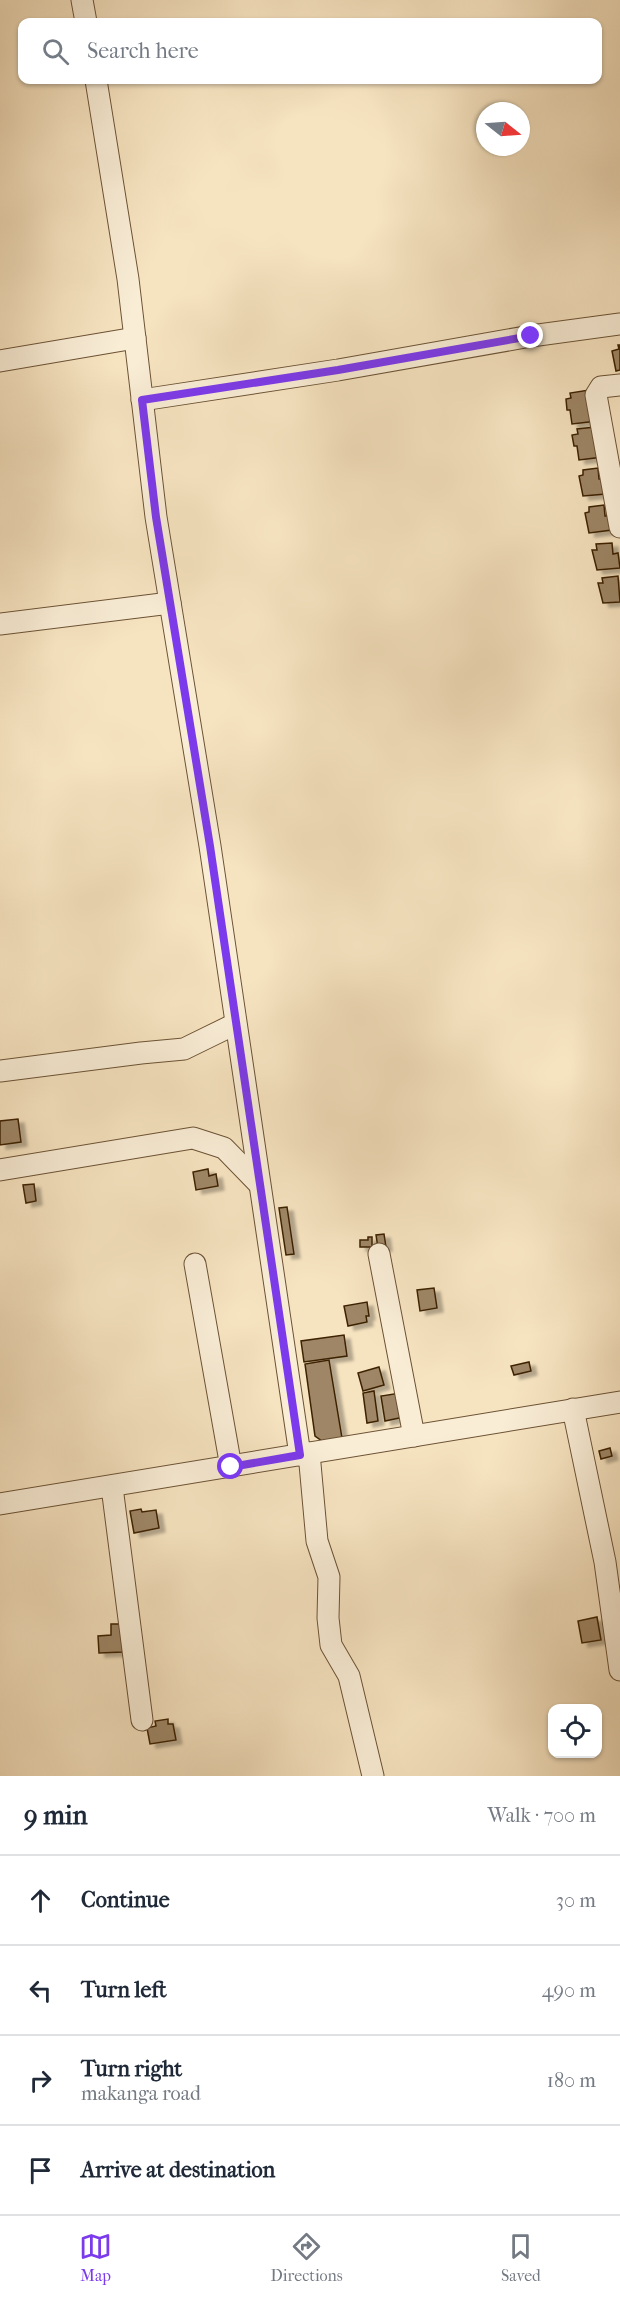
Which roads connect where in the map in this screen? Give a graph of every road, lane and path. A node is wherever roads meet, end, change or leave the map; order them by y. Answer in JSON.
{"nodes":[{"id":1,"x":82,"y":0,"type":"edge"},
{"id":2,"x":85,"y":18,"type":"edge"},
{"id":3,"x":97,"y":84,"type":"edge"},
{"id":4,"x":620,"y":324,"type":"edge"},
{"id":5,"x":135,"y":338,"type":"junction"},
{"id":6,"x":0,"y":361,"type":"edge"},
{"id":7,"x":620,"y":385,"type":"edge"},
{"id":8,"x":142,"y":400,"type":"junction"},
{"id":9,"x":616,"y":474,"type":"edge"},
{"id":10,"x":620,"y":527,"type":"edge"},
{"id":11,"x":170,"y":603,"type":"junction"},
{"id":12,"x":0,"y":624,"type":"edge"},
{"id":13,"x":235,"y":1024,"type":"junction"},
{"id":14,"x":0,"y":1071,"type":"edge"},
{"id":15,"x":0,"y":1170,"type":"edge"},
{"id":16,"x":258,"y":1183,"type":"junction"},
{"id":17,"x":379,"y":1254,"type":"dead end"},
{"id":18,"x":195,"y":1263,"type":"dead end"},
{"id":19,"x":620,"y":1402,"type":"edge"},
{"id":20,"x":573,"y":1409,"type":"junction"},
{"id":21,"x":414,"y":1436,"type":"junction"},
{"id":22,"x":305,"y":1454,"type":"junction"},
{"id":23,"x":231,"y":1467,"type":"junction"},
{"id":24,"x":112,"y":1487,"type":"junction"},
{"id":25,"x":0,"y":1504,"type":"edge"},
{"id":26,"x":620,"y":1669,"type":"edge"},
{"id":27,"x":142,"y":1720,"type":"dead end"},
{"id":28,"x":373,"y":1776,"type":"edge"}],
"edges":[{"from":1,"to":2,"type":"street"},
{"from":3,"to":5,"type":"street"},
{"from":4,"to":8,"type":"street"},
{"from":5,"to":6,"type":"street"},
{"from":5,"to":8,"type":"street"},
{"from":7,"to":9,"type":"street"},
{"from":8,"to":11,"type":"street"},
{"from":9,"to":10,"type":"street"},
{"from":11,"to":12,"type":"street"},
{"from":11,"to":13,"type":"street"},
{"from":13,"to":14,"type":"street"},
{"from":13,"to":16,"type":"street"},
{"from":15,"to":16,"type":"street"},
{"from":16,"to":22,"type":"street"},
{"from":17,"to":21,"type":"street"},
{"from":18,"to":23,"type":"street"},
{"from":19,"to":20,"type":"street"},
{"from":20,"to":21,"type":"street"},
{"from":20,"to":26,"type":"street"},
{"from":21,"to":22,"type":"street"},
{"from":22,"to":23,"type":"street"},
{"from":22,"to":28,"type":"street"},
{"from":23,"to":24,"type":"street"},
{"from":24,"to":25,"type":"street"},
{"from":24,"to":27,"type":"street"}]}
